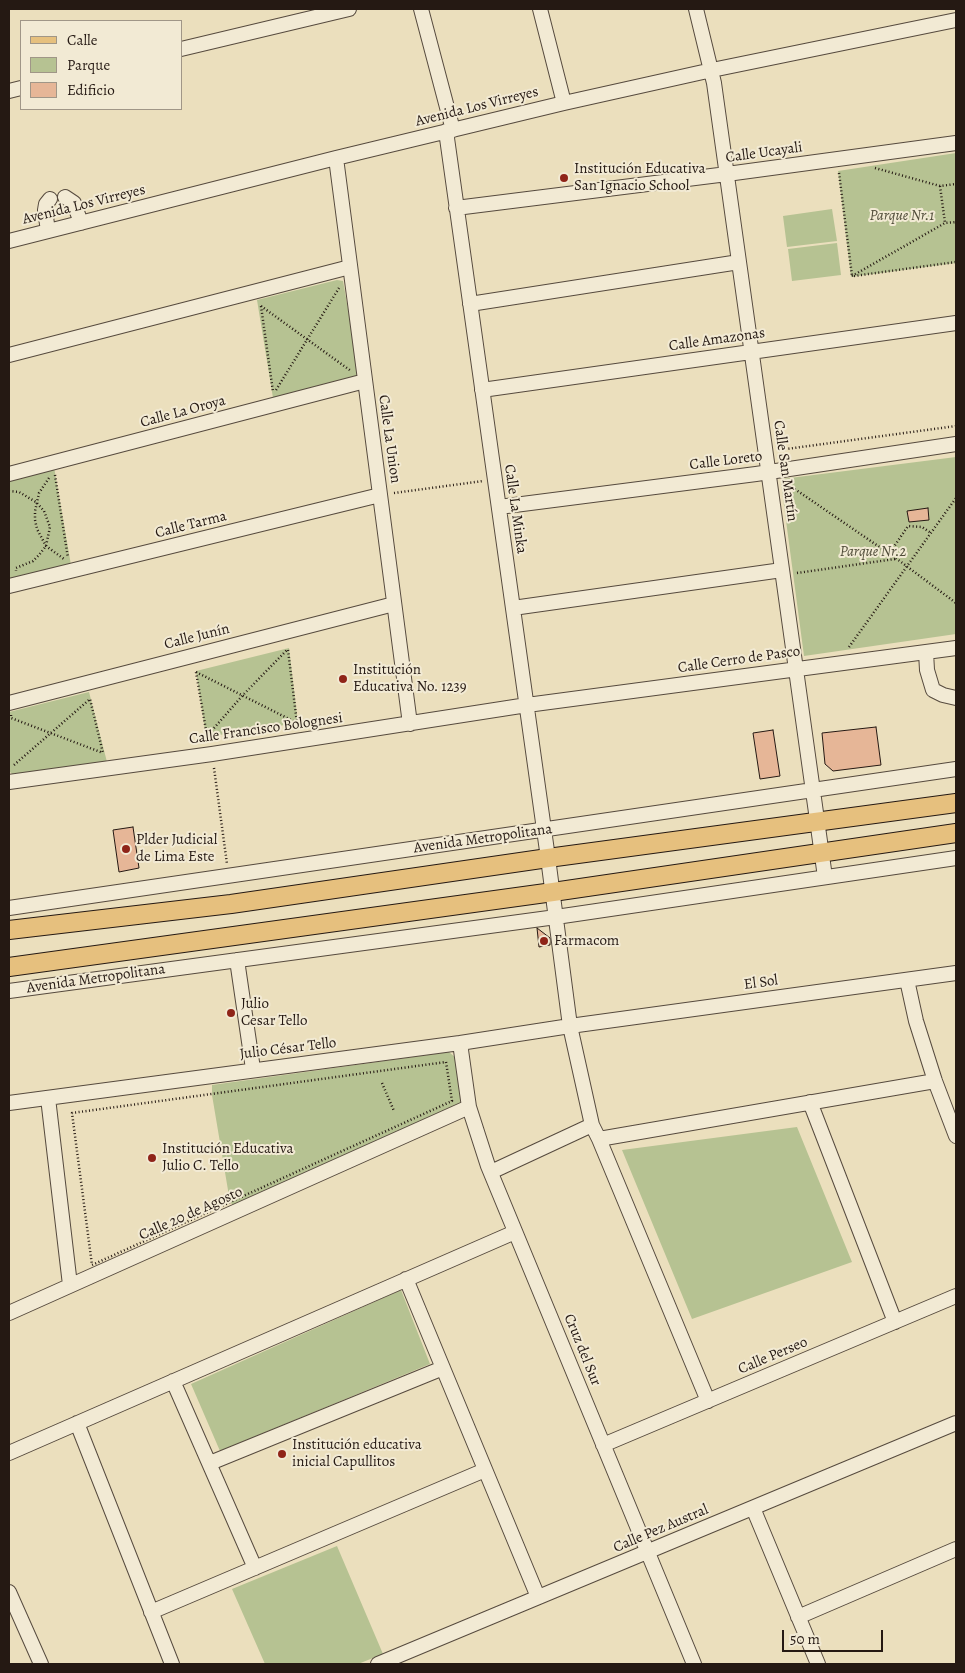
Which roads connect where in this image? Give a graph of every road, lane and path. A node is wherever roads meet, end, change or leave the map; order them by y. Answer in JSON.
{"nodes":[{"id":1,"x":349,"y":9,"type":"edge"},
{"id":2,"x":421,"y":9,"type":"edge"},
{"id":3,"x":540,"y":9,"type":"edge"},
{"id":4,"x":696,"y":9,"type":"edge"},
{"id":5,"x":956,"y":20,"type":"edge"},
{"id":6,"x":182,"y":49,"type":"edge"},
{"id":7,"x":712,"y":70,"type":"junction"},
{"id":8,"x":564,"y":103,"type":"junction"},
{"id":9,"x":449,"y":130,"type":"junction"},
{"id":10,"x":956,"y":143,"type":"edge"},
{"id":11,"x":336,"y":158,"type":"junction"},
{"id":12,"x":874,"y":168,"type":"dead end"},
{"id":13,"x":839,"y":172,"type":"dead end"},
{"id":14,"x":726,"y":174,"type":"junction"},
{"id":15,"x":956,"y":184,"type":"edge"},
{"id":16,"x":940,"y":186,"type":"junction"},
{"id":17,"x":65,"y":197,"type":"dead end"},
{"id":18,"x":50,"y":199,"type":"dead end"},
{"id":19,"x":456,"y":208,"type":"junction"},
{"id":20,"x":956,"y":222,"type":"edge"},
{"id":21,"x":81,"y":223,"type":"junction"},
{"id":22,"x":946,"y":224,"type":"junction"},
{"id":23,"x":48,"y":231,"type":"junction"},
{"id":24,"x":9,"y":241,"type":"edge"},
{"id":25,"x":739,"y":262,"type":"junction"},
{"id":26,"x":956,"y":262,"type":"edge"},
{"id":27,"x":350,"y":267,"type":"junction"},
{"id":28,"x":852,"y":276,"type":"junction"},
{"id":29,"x":340,"y":286,"type":"dead end"},
{"id":30,"x":470,"y":304,"type":"junction"},
{"id":31,"x":956,"y":323,"type":"edge"},
{"id":32,"x":307,"y":340,"type":"junction"},
{"id":33,"x":751,"y":352,"type":"junction"},
{"id":34,"x":9,"y":355,"type":"edge"},
{"id":35,"x":353,"y":373,"type":"dead end"},
{"id":36,"x":365,"y":381,"type":"junction"},
{"id":37,"x":482,"y":390,"type":"junction"},
{"id":38,"x":956,"y":426,"type":"edge"},
{"id":39,"x":778,"y":441,"type":"dead end"},
{"id":40,"x":956,"y":444,"type":"edge"},
{"id":41,"x":768,"y":472,"type":"junction"},
{"id":42,"x":9,"y":474,"type":"edge"},
{"id":43,"x":495,"y":480,"type":"junction"},
{"id":44,"x":786,"y":482,"type":"dead end"},
{"id":45,"x":9,"y":492,"type":"edge"},
{"id":46,"x":380,"y":495,"type":"junction"},
{"id":47,"x":956,"y":498,"type":"edge"},
{"id":48,"x":36,"y":502,"type":"junction"},
{"id":49,"x":498,"y":507,"type":"junction"},
{"id":50,"x":931,"y":533,"type":"junction"},
{"id":51,"x":46,"y":546,"type":"junction"},
{"id":52,"x":889,"y":554,"type":"junction"},
{"id":53,"x":897,"y":559,"type":"junction"},
{"id":54,"x":906,"y":566,"type":"junction"},
{"id":55,"x":782,"y":570,"type":"junction"},
{"id":56,"x":797,"y":573,"type":"dead end"},
{"id":57,"x":13,"y":580,"type":"edge"},
{"id":58,"x":956,"y":603,"type":"edge"},
{"id":59,"x":394,"y":604,"type":"junction"},
{"id":60,"x":513,"y":608,"type":"junction"},
{"id":61,"x":849,"y":647,"type":"dead end"},
{"id":62,"x":956,"y":648,"type":"edge"},
{"id":63,"x":926,"y":652,"type":"junction"},
{"id":64,"x":796,"y":668,"type":"junction"},
{"id":65,"x":243,"y":695,"type":"junction"},
{"id":66,"x":956,"y":698,"type":"edge"},
{"id":67,"x":9,"y":703,"type":"edge"},
{"id":68,"x":527,"y":705,"type":"junction"},
{"id":69,"x":11,"y":718,"type":"dead end"},
{"id":70,"x":410,"y":724,"type":"junction"},
{"id":71,"x":50,"y":733,"type":"junction"},
{"id":72,"x":212,"y":754,"type":"junction"},
{"id":73,"x":14,"y":765,"type":"dead end"},
{"id":74,"x":956,"y":769,"type":"edge"},
{"id":75,"x":9,"y":782,"type":"edge"},
{"id":76,"x":813,"y":790,"type":"junction"},
{"id":77,"x":956,"y":803,"type":"edge"},
{"id":78,"x":818,"y":822,"type":"junction"},
{"id":79,"x":544,"y":830,"type":"junction"},
{"id":80,"x":956,"y":833,"type":"edge"},
{"id":81,"x":822,"y":853,"type":"junction"},
{"id":82,"x":548,"y":858,"type":"junction"},
{"id":83,"x":956,"y":858,"type":"edge"},
{"id":84,"x":229,"y":876,"type":"junction"},
{"id":85,"x":826,"y":877,"type":"junction"},
{"id":86,"x":553,"y":892,"type":"junction"},
{"id":87,"x":9,"y":908,"type":"edge"},
{"id":88,"x":556,"y":917,"type":"junction"},
{"id":89,"x":9,"y":930,"type":"edge"},
{"id":90,"x":237,"y":960,"type":"junction"},
{"id":91,"x":9,"y":967,"type":"edge"},
{"id":92,"x":956,"y":973,"type":"edge"},
{"id":93,"x":907,"y":980,"type":"junction"},
{"id":94,"x":9,"y":991,"type":"edge"},
{"id":95,"x":570,"y":1026,"type":"junction"},
{"id":96,"x":460,"y":1043,"type":"junction"},
{"id":97,"x":253,"y":1069,"type":"junction"},
{"id":98,"x":935,"y":1081,"type":"junction"},
{"id":99,"x":382,"y":1083,"type":"dead end"},
{"id":100,"x":48,"y":1098,"type":"junction"},
{"id":101,"x":452,"y":1101,"type":"dead end"},
{"id":102,"x":810,"y":1102,"type":"junction"},
{"id":103,"x":9,"y":1103,"type":"edge"},
{"id":104,"x":469,"y":1107,"type":"junction"},
{"id":105,"x":394,"y":1111,"type":"dead end"},
{"id":106,"x":592,"y":1126,"type":"junction"},
{"id":107,"x":956,"y":1136,"type":"edge"},
{"id":108,"x":599,"y":1138,"type":"junction"},
{"id":109,"x":491,"y":1172,"type":"junction"},
{"id":110,"x":515,"y":1232,"type":"junction"},
{"id":111,"x":92,"y":1265,"type":"dead end"},
{"id":112,"x":406,"y":1279,"type":"junction"},
{"id":113,"x":70,"y":1286,"type":"junction"},
{"id":114,"x":956,"y":1296,"type":"edge"},
{"id":115,"x":9,"y":1313,"type":"edge"},
{"id":116,"x":895,"y":1322,"type":"junction"},
{"id":117,"x":443,"y":1368,"type":"junction"},
{"id":118,"x":173,"y":1382,"type":"junction"},
{"id":119,"x":708,"y":1401,"type":"junction"},
{"id":120,"x":77,"y":1423,"type":"junction"},
{"id":121,"x":956,"y":1423,"type":"edge"},
{"id":122,"x":604,"y":1446,"type":"junction"},
{"id":123,"x":9,"y":1453,"type":"edge"},
{"id":124,"x":210,"y":1464,"type":"junction"},
{"id":125,"x":485,"y":1470,"type":"junction"},
{"id":126,"x":753,"y":1508,"type":"junction"},
{"id":127,"x":956,"y":1549,"type":"edge"},
{"id":128,"x":647,"y":1552,"type":"junction"},
{"id":129,"x":254,"y":1568,"type":"junction"},
{"id":130,"x":9,"y":1592,"type":"edge"},
{"id":131,"x":538,"y":1597,"type":"junction"},
{"id":132,"x":151,"y":1612,"type":"junction"},
{"id":133,"x":798,"y":1617,"type":"junction"},
{"id":134,"x":690,"y":1663,"type":"edge"},
{"id":135,"x":41,"y":1664,"type":"edge"},
{"id":136,"x":172,"y":1664,"type":"edge"},
{"id":137,"x":378,"y":1664,"type":"edge"},
{"id":138,"x":818,"y":1664,"type":"edge"}],
"edges":[{"from":1,"to":6,"type":"street"},
{"from":2,"to":9,"type":"street","name":"Calle La Minka"},
{"from":3,"to":8,"type":"street"},
{"from":4,"to":7,"type":"street","name":"Calle San Martín"},
{"from":5,"to":7,"type":"street","name":"Avenida Los Virreyes"},
{"from":7,"to":8,"type":"street","name":"Avenida Los Virreyes"},
{"from":7,"to":14,"type":"street","name":"Calle San Martín"},
{"from":8,"to":9,"type":"street","name":"Avenida Los Virreyes"},
{"from":9,"to":11,"type":"street","name":"Avenida Los Virreyes"},
{"from":9,"to":19,"type":"street","name":"Calle La Minka"},
{"from":10,"to":14,"type":"street","name":"Calle Ucayali"},
{"from":11,"to":21,"type":"street","name":"Avenida Los Virreyes"},
{"from":11,"to":27,"type":"street","name":"Calle La Union"},
{"from":12,"to":16,"type":"path"},
{"from":13,"to":28,"type":"path"},
{"from":14,"to":19,"type":"street","name":"Calle Ucayali"},
{"from":14,"to":25,"type":"street","name":"Calle San Martín"},
{"from":15,"to":16,"type":"path"},
{"from":16,"to":22,"type":"path"},
{"from":17,"to":21,"type":"street"},
{"from":18,"to":23,"type":"street"},
{"from":19,"to":30,"type":"street","name":"Calle La Minka"},
{"from":20,"to":22,"type":"path"},
{"from":21,"to":23,"type":"street","name":"Avenida Los Virreyes"},
{"from":22,"to":28,"type":"path"},
{"from":23,"to":24,"type":"street","name":"Avenida Los Virreyes"},
{"from":25,"to":30,"type":"street"},
{"from":25,"to":33,"type":"street","name":"Calle San Martín"},
{"from":26,"to":28,"type":"path"},
{"from":27,"to":34,"type":"street"},
{"from":27,"to":36,"type":"street","name":"Calle La Union"},
{"from":29,"to":32,"type":"path"},
{"from":30,"to":37,"type":"street","name":"Calle La Minka"},
{"from":31,"to":33,"type":"street","name":"Calle Amazonas"},
{"from":32,"to":32,"type":"path"},
{"from":32,"to":35,"type":"path"},
{"from":33,"to":37,"type":"street","name":"Calle Amazonas"},
{"from":33,"to":41,"type":"street","name":"Calle San Martín"},
{"from":36,"to":42,"type":"street","name":"Calle La Oroya"},
{"from":36,"to":46,"type":"street","name":"Calle La Union"},
{"from":37,"to":43,"type":"street","name":"Calle La Minka"},
{"from":38,"to":39,"type":"path"},
{"from":40,"to":41,"type":"street","name":"Calle Loreto"},
{"from":41,"to":49,"type":"street","name":"Calle Loreto"},
{"from":41,"to":55,"type":"street","name":"Calle San Martín"},
{"from":43,"to":46,"type":"path"},
{"from":43,"to":49,"type":"street","name":"Calle La Minka"},
{"from":44,"to":52,"type":"path"},
{"from":45,"to":48,"type":"path"},
{"from":46,"to":57,"type":"street","name":"Calle Tarma"},
{"from":46,"to":59,"type":"street","name":"Calle La Union"},
{"from":47,"to":50,"type":"path"},
{"from":48,"to":51,"type":"path"},
{"from":48,"to":51,"type":"path"},
{"from":48,"to":51,"type":"path"},
{"from":49,"to":60,"type":"street","name":"Calle La Minka"},
{"from":50,"to":52,"type":"path"},
{"from":50,"to":54,"type":"path"},
{"from":51,"to":57,"type":"path"},
{"from":52,"to":53,"type":"path"},
{"from":53,"to":54,"type":"path"},
{"from":53,"to":56,"type":"path"},
{"from":54,"to":58,"type":"path"},
{"from":54,"to":61,"type":"path"},
{"from":55,"to":60,"type":"street"},
{"from":55,"to":64,"type":"street","name":"Calle San Martín"},
{"from":59,"to":67,"type":"street","name":"Calle Junín"},
{"from":59,"to":70,"type":"street","name":"Calle La Union"},
{"from":60,"to":68,"type":"street","name":"Calle La Minka"},
{"from":62,"to":63,"type":"street","name":"Calle Cerro de Pasco"},
{"from":63,"to":64,"type":"street","name":"Calle Cerro de Pasco"},
{"from":63,"to":66,"type":"street"},
{"from":64,"to":68,"type":"street","name":"Calle Cerro de Pasco"},
{"from":64,"to":76,"type":"street","name":"Calle San Martín"},
{"from":65,"to":65,"type":"path"},
{"from":65,"to":65,"type":"path"},
{"from":68,"to":70,"type":"street","name":"Calle Francisco Bolognesi"},
{"from":68,"to":79,"type":"street","name":"Calle La Minka"},
{"from":69,"to":71,"type":"path"},
{"from":70,"to":72,"type":"street","name":"Calle Francisco Bolognesi"},
{"from":71,"to":71,"type":"path"},
{"from":71,"to":73,"type":"path"},
{"from":72,"to":75,"type":"street","name":"Calle Francisco Bolognesi"},
{"from":72,"to":84,"type":"path"},
{"from":74,"to":76,"type":"street","name":"Avenida Metropolitana"},
{"from":76,"to":78,"type":"street","name":"Calle San Martín"},
{"from":76,"to":79,"type":"street","name":"Avenida Metropolitana"},
{"from":77,"to":78,"type":"main road","name":"Avenida Metropolitana"},
{"from":78,"to":81,"type":"street","name":"Calle San Martín"},
{"from":78,"to":82,"type":"main road","name":"Avenida Metropolitana"},
{"from":79,"to":82,"type":"street","name":"Calle La Minka"},
{"from":79,"to":84,"type":"street","name":"Avenida Metropolitana"},
{"from":80,"to":81,"type":"main road","name":"Avenida Metropolitana"},
{"from":81,"to":85,"type":"street","name":"Calle San Martín"},
{"from":81,"to":86,"type":"main road","name":"Avenida Metropolitana"},
{"from":82,"to":86,"type":"street","name":"Calle La Minka"},
{"from":82,"to":89,"type":"main road","name":"Avenida Metropolitana"},
{"from":83,"to":85,"type":"street","name":"Avenida Metropolitana"},
{"from":84,"to":87,"type":"street","name":"Avenida Metropolitana"},
{"from":85,"to":88,"type":"street","name":"Avenida Metropolitana"},
{"from":86,"to":88,"type":"street","name":"Calle La Minka"},
{"from":86,"to":91,"type":"main road","name":"Avenida Metropolitana"},
{"from":88,"to":90,"type":"street","name":"Avenida Metropolitana"},
{"from":88,"to":95,"type":"street","name":"Calle La Minka"},
{"from":90,"to":94,"type":"street","name":"Avenida Metropolitana"},
{"from":90,"to":97,"type":"street"},
{"from":92,"to":93,"type":"street","name":"El Sol"},
{"from":93,"to":95,"type":"street","name":"El Sol"},
{"from":93,"to":98,"type":"street"},
{"from":95,"to":96,"type":"street","name":"Julio César Tello"},
{"from":95,"to":106,"type":"street","name":"Calle La Minka"},
{"from":96,"to":97,"type":"street","name":"Julio César Tello"},
{"from":96,"to":104,"type":"street","name":"Cruz del Sur"},
{"from":97,"to":100,"type":"street","name":"Julio César Tello"},
{"from":98,"to":102,"type":"street"},
{"from":98,"to":107,"type":"street"},
{"from":99,"to":105,"type":"path"},
{"from":100,"to":103,"type":"street","name":"Julio César Tello"},
{"from":100,"to":113,"type":"street"},
{"from":101,"to":111,"type":"path"},
{"from":102,"to":108,"type":"street"},
{"from":102,"to":116,"type":"street"},
{"from":104,"to":109,"type":"street","name":"Cruz del Sur"},
{"from":104,"to":113,"type":"street","name":"Calle 20 de Agosto"},
{"from":106,"to":108,"type":"street","name":"Calle La Minka"},
{"from":106,"to":109,"type":"street"},
{"from":108,"to":119,"type":"street","name":"Calle La Minka"},
{"from":109,"to":110,"type":"street","name":"Cruz del Sur"},
{"from":110,"to":112,"type":"street"},
{"from":110,"to":122,"type":"street","name":"Cruz del Sur"},
{"from":112,"to":117,"type":"street"},
{"from":112,"to":118,"type":"street"},
{"from":113,"to":115,"type":"street","name":"Calle 20 de Agosto"},
{"from":114,"to":116,"type":"street","name":"Calle Perseo"},
{"from":116,"to":119,"type":"street","name":"Calle Perseo"},
{"from":117,"to":124,"type":"street"},
{"from":117,"to":125,"type":"street"},
{"from":118,"to":120,"type":"street"},
{"from":118,"to":124,"type":"street"},
{"from":119,"to":122,"type":"street","name":"Calle Perseo"},
{"from":120,"to":123,"type":"street"},
{"from":120,"to":132,"type":"street"},
{"from":121,"to":126,"type":"street","name":"Calle Pez Austral"},
{"from":122,"to":128,"type":"street","name":"Cruz del Sur"},
{"from":124,"to":129,"type":"street"},
{"from":125,"to":129,"type":"street"},
{"from":125,"to":131,"type":"street"},
{"from":126,"to":128,"type":"street","name":"Calle Pez Austral"},
{"from":126,"to":133,"type":"street"},
{"from":127,"to":133,"type":"street"},
{"from":128,"to":131,"type":"street","name":"Calle Pez Austral"},
{"from":128,"to":134,"type":"street","name":"Cruz del Sur"},
{"from":129,"to":132,"type":"street"},
{"from":130,"to":135,"type":"street"},
{"from":131,"to":137,"type":"street","name":"Calle Pez Austral"},
{"from":132,"to":136,"type":"street"},
{"from":133,"to":138,"type":"street"}]}
